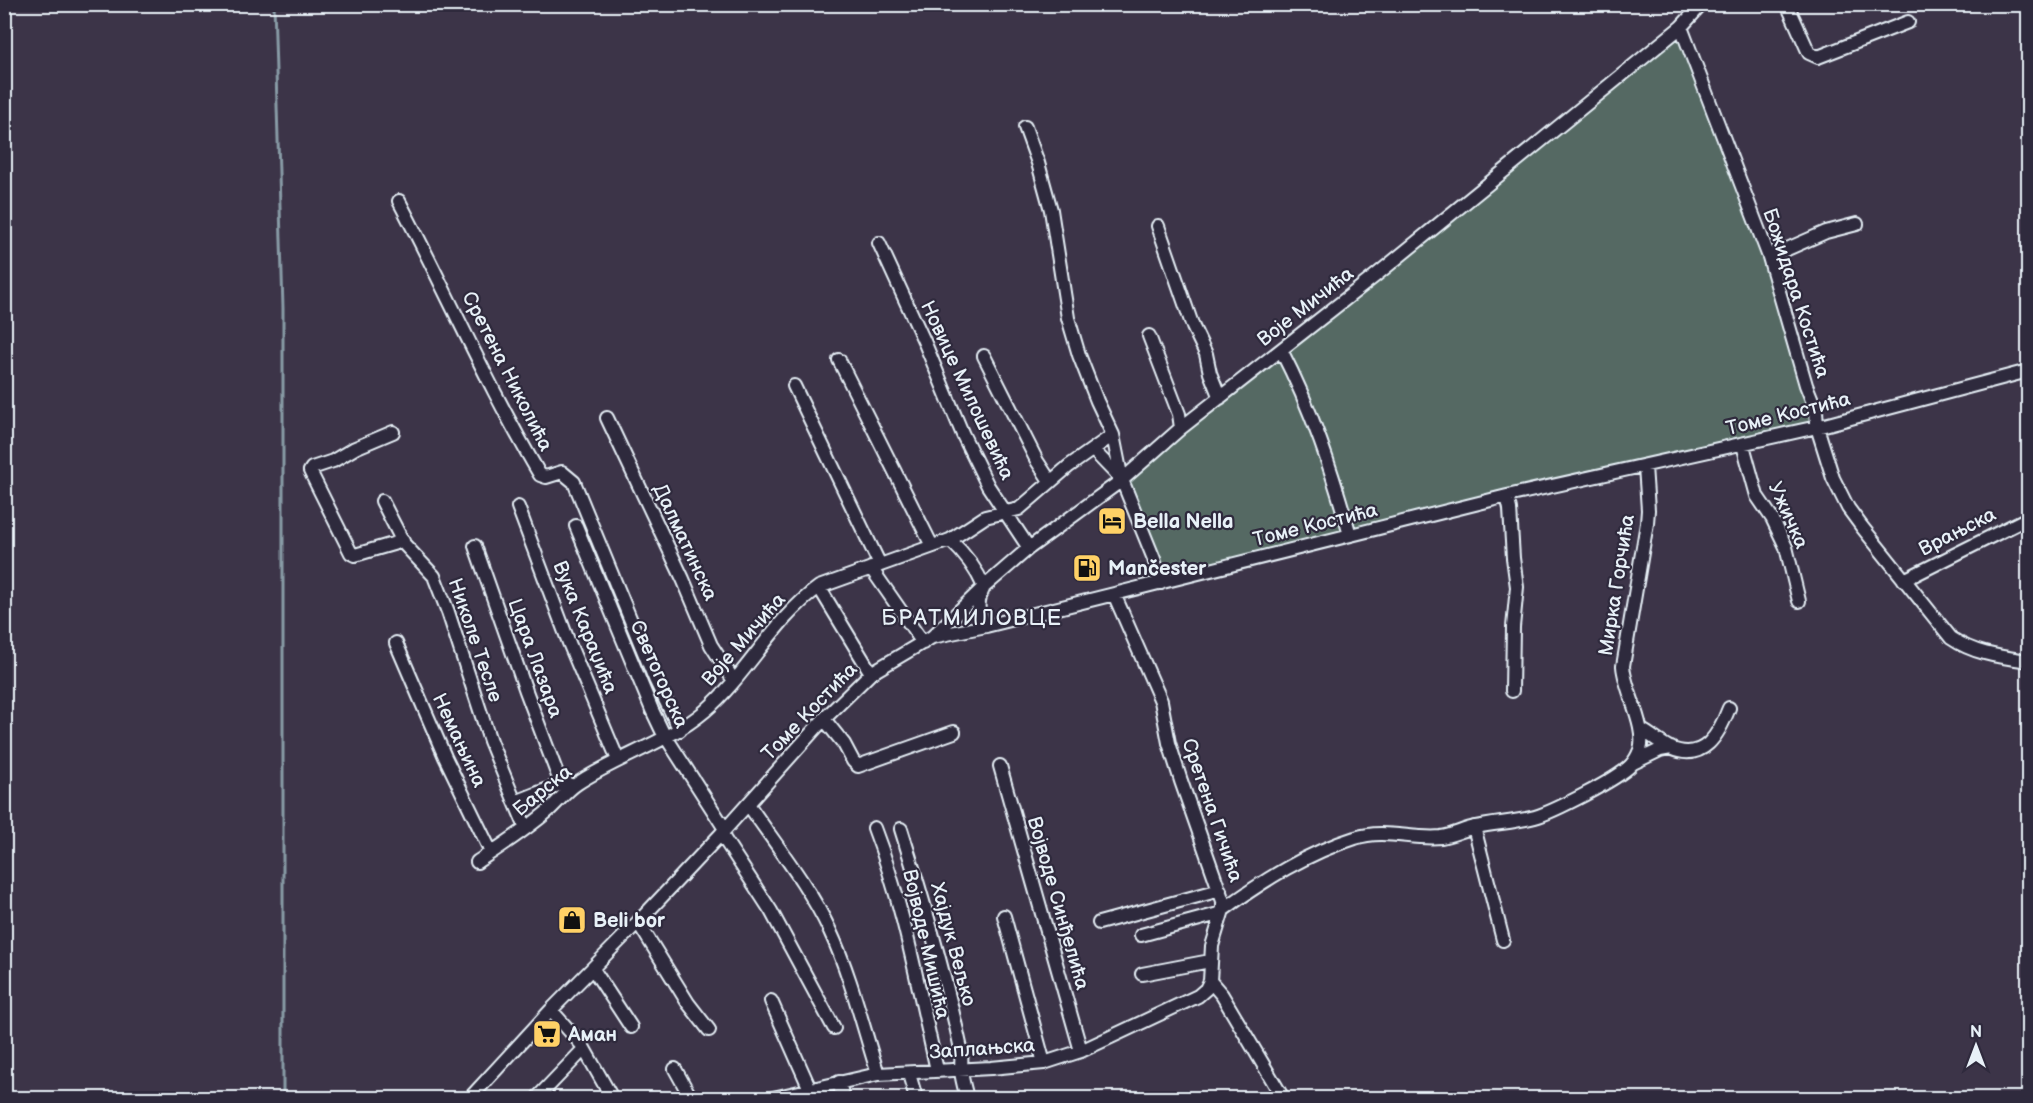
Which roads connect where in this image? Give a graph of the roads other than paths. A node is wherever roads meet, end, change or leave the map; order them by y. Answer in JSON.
{"nodes":[{"id":1,"x":1702,"y":4,"type":"edge"},
{"id":2,"x":1787,"y":4,"type":"edge"},
{"id":3,"x":1688,"y":10,"type":"edge"},
{"id":4,"x":1908,"y":22,"type":"dead end"},
{"id":5,"x":1681,"y":27,"type":"junction"},
{"id":6,"x":1025,"y":127,"type":"dead end"},
{"id":7,"x":399,"y":201,"type":"dead end"},
{"id":8,"x":1857,"y":224,"type":"dead end"},
{"id":9,"x":1158,"y":226,"type":"dead end"},
{"id":10,"x":879,"y":243,"type":"dead end"},
{"id":11,"x":1769,"y":257,"type":"junction"},
{"id":12,"x":1149,"y":336,"type":"dead end"},
{"id":13,"x":1281,"y":350,"type":"junction"},
{"id":14,"x":984,"y":357,"type":"dead end"},
{"id":15,"x":839,"y":360,"type":"dead end"},
{"id":16,"x":2028,"y":370,"type":"edge"},
{"id":17,"x":794,"y":386,"type":"dead end"},
{"id":18,"x":1220,"y":398,"type":"junction"},
{"id":19,"x":607,"y":418,"type":"dead end"},
{"id":20,"x":1180,"y":428,"type":"junction"},
{"id":21,"x":1817,"y":428,"type":"junction"},
{"id":22,"x":393,"y":432,"type":"dead end"},
{"id":23,"x":1113,"y":435,"type":"junction"},
{"id":24,"x":1743,"y":445,"type":"junction"},
{"id":25,"x":1093,"y":450,"type":"junction"},
{"id":26,"x":1645,"y":466,"type":"junction"},
{"id":27,"x":1122,"y":480,"type":"junction"},
{"id":28,"x":1050,"y":482,"type":"junction"},
{"id":29,"x":1507,"y":496,"type":"junction"},
{"id":30,"x":382,"y":501,"type":"dead end"},
{"id":31,"x":518,"y":507,"type":"dead end"},
{"id":32,"x":1007,"y":513,"type":"junction"},
{"id":33,"x":2028,"y":518,"type":"edge"},
{"id":34,"x":576,"y":526,"type":"dead end"},
{"id":35,"x":1350,"y":535,"type":"junction"},
{"id":36,"x":950,"y":540,"type":"junction"},
{"id":37,"x":403,"y":541,"type":"junction"},
{"id":38,"x":474,"y":546,"type":"dead end"},
{"id":39,"x":932,"y":546,"type":"junction"},
{"id":40,"x":1029,"y":548,"type":"junction"},
{"id":41,"x":875,"y":566,"type":"junction"},
{"id":42,"x":1904,"y":580,"type":"junction"},
{"id":43,"x":1161,"y":583,"type":"junction"},
{"id":44,"x":819,"y":587,"type":"junction"},
{"id":45,"x":984,"y":587,"type":"junction"},
{"id":46,"x":1114,"y":594,"type":"junction"},
{"id":47,"x":1799,"y":601,"type":"dead end"},
{"id":48,"x":986,"y":626,"type":"junction"},
{"id":49,"x":928,"y":640,"type":"junction"},
{"id":50,"x":396,"y":644,"type":"dead end"},
{"id":51,"x":2028,"y":661,"type":"edge"},
{"id":52,"x":871,"y":673,"type":"junction"},
{"id":53,"x":734,"y":681,"type":"junction"},
{"id":54,"x":1512,"y":691,"type":"dead end"},
{"id":55,"x":1729,"y":708,"type":"dead end"},
{"id":56,"x":824,"y":719,"type":"junction"},
{"id":57,"x":680,"y":730,"type":"junction"},
{"id":58,"x":1642,"y":730,"type":"junction"},
{"id":59,"x":954,"y":732,"type":"dead end"},
{"id":60,"x":666,"y":737,"type":"junction"},
{"id":61,"x":1671,"y":748,"type":"junction"},
{"id":62,"x":618,"y":760,"type":"junction"},
{"id":63,"x":1632,"y":764,"type":"junction"},
{"id":64,"x":1000,"y":766,"type":"dead end"},
{"id":65,"x":561,"y":784,"type":"junction"},
{"id":66,"x":575,"y":785,"type":"junction"},
{"id":67,"x":515,"y":802,"type":"junction"},
{"id":68,"x":748,"y":804,"type":"junction"},
{"id":69,"x":1474,"y":827,"type":"junction"},
{"id":70,"x":526,"y":828,"type":"junction"},
{"id":71,"x":874,"y":828,"type":"dead end"},
{"id":72,"x":902,"y":829,"type":"dead end"},
{"id":73,"x":723,"y":831,"type":"junction"},
{"id":74,"x":491,"y":852,"type":"junction"},
{"id":75,"x":477,"y":862,"type":"dead end"},
{"id":76,"x":1220,"y":890,"type":"junction"},
{"id":77,"x":1223,"y":911,"type":"junction"},
{"id":78,"x":1004,"y":916,"type":"dead end"},
{"id":79,"x":638,"y":922,"type":"junction"},
{"id":80,"x":1099,"y":923,"type":"dead end"},
{"id":81,"x":1141,"y":935,"type":"dead end"},
{"id":82,"x":1503,"y":940,"type":"dead end"},
{"id":83,"x":1210,"y":961,"type":"junction"},
{"id":84,"x":593,"y":969,"type":"junction"},
{"id":85,"x":1142,"y":974,"type":"dead end"},
{"id":86,"x":1210,"y":981,"type":"junction"},
{"id":87,"x":771,"y":1001,"type":"dead end"},
{"id":88,"x":551,"y":1010,"type":"junction"},
{"id":89,"x":631,"y":1027,"type":"dead end"},
{"id":90,"x":834,"y":1028,"type":"dead end"},
{"id":91,"x":709,"y":1030,"type":"dead end"},
{"id":92,"x":584,"y":1049,"type":"junction"},
{"id":93,"x":1081,"y":1051,"type":"junction"},
{"id":94,"x":1044,"y":1063,"type":"junction"},
{"id":95,"x":675,"y":1069,"type":"dead end"},
{"id":96,"x":961,"y":1069,"type":"junction"},
{"id":97,"x":937,"y":1070,"type":"junction"},
{"id":98,"x":878,"y":1074,"type":"junction"},
{"id":99,"x":909,"y":1074,"type":"junction"},
{"id":100,"x":839,"y":1082,"type":"junction"},
{"id":101,"x":803,"y":1093,"type":"edge"},
{"id":102,"x":470,"y":1098,"type":"edge"},
{"id":103,"x":537,"y":1098,"type":"edge"},
{"id":104,"x":612,"y":1098,"type":"edge"},
{"id":105,"x":691,"y":1098,"type":"edge"},
{"id":106,"x":773,"y":1098,"type":"edge"},
{"id":107,"x":843,"y":1098,"type":"edge"},
{"id":108,"x":916,"y":1098,"type":"edge"},
{"id":109,"x":967,"y":1098,"type":"edge"},
{"id":110,"x":1283,"y":1098,"type":"edge"}],
"edges":[{"from":1,"to":3,"type":"street","name":"Воје Мичића"},
{"from":2,"to":4,"type":"street"},
{"from":3,"to":5,"type":"street","name":"Воје Мичића"},
{"from":5,"to":11,"type":"street","name":"Божидара Костића"},
{"from":5,"to":13,"type":"street","name":"Воје Мичића"},
{"from":6,"to":23,"type":"street"},
{"from":7,"to":57,"type":"street","name":"Сретена Николића"},
{"from":8,"to":11,"type":"street"},
{"from":9,"to":18,"type":"street"},
{"from":10,"to":32,"type":"street","name":"Новице Милошевића"},
{"from":11,"to":21,"type":"street","name":"Божидара Костића"},
{"from":12,"to":20,"type":"street"},
{"from":13,"to":18,"type":"street","name":"Воје Мичића"},
{"from":13,"to":35,"type":"street"},
{"from":14,"to":28,"type":"street"},
{"from":15,"to":39,"type":"street"},
{"from":16,"to":21,"type":"street","name":"Томе Костића"},
{"from":17,"to":41,"type":"street"},
{"from":18,"to":20,"type":"street","name":"Воје Мичића"},
{"from":19,"to":53,"type":"street","name":"Далматинска"},
{"from":20,"to":27,"type":"street","name":"Воје Мичића"},
{"from":21,"to":24,"type":"street","name":"Томе Костића"},
{"from":21,"to":42,"type":"street","name":"Божидара Костића"},
{"from":22,"to":37,"type":"street"},
{"from":23,"to":25,"type":"street","name":"Воје Мичића"},
{"from":23,"to":27,"type":"street"},
{"from":24,"to":26,"type":"street","name":"Томе Костића"},
{"from":24,"to":47,"type":"street","name":"Ужичка"},
{"from":25,"to":27,"type":"street"},
{"from":25,"to":28,"type":"street","name":"Воје Мичића"},
{"from":26,"to":29,"type":"street","name":"Томе Костића"},
{"from":26,"to":58,"type":"street","name":"Мирка Горчића"},
{"from":27,"to":40,"type":"street","name":"Воје Мичића"},
{"from":27,"to":43,"type":"street"},
{"from":28,"to":32,"type":"street","name":"Воје Мичића"},
{"from":29,"to":35,"type":"street","name":"Томе Костића"},
{"from":29,"to":54,"type":"street"},
{"from":30,"to":37,"type":"street","name":"Николе Тесле"},
{"from":31,"to":62,"type":"street","name":"Вука Караџића"},
{"from":32,"to":36,"type":"street","name":"Воје Мичића"},
{"from":32,"to":40,"type":"street","name":"Новице Милошевића"},
{"from":33,"to":42,"type":"street","name":"Врањска"},
{"from":34,"to":60,"type":"street","name":"Светогорска"},
{"from":35,"to":43,"type":"street","name":"Томе Костића"},
{"from":36,"to":39,"type":"street","name":"Воје Мичића"},
{"from":36,"to":45,"type":"street"},
{"from":37,"to":67,"type":"street","name":"Николе Тесле"},
{"from":38,"to":65,"type":"street","name":"Цара Лазара"},
{"from":39,"to":41,"type":"street","name":"Воје Мичића"},
{"from":40,"to":45,"type":"street","name":"Воје Мичића"},
{"from":41,"to":44,"type":"street","name":"Воје Мичића"},
{"from":41,"to":49,"type":"street"},
{"from":42,"to":51,"type":"street","name":"Божидара Костића"},
{"from":43,"to":46,"type":"street","name":"Томе Костића"},
{"from":44,"to":52,"type":"street"},
{"from":44,"to":53,"type":"street","name":"Воје Мичића"},
{"from":45,"to":48,"type":"street"},
{"from":45,"to":49,"type":"street","name":"Воје Мичића"},
{"from":46,"to":48,"type":"street","name":"Томе Костића"},
{"from":46,"to":76,"type":"street","name":"Сретена Гичића"},
{"from":48,"to":49,"type":"street","name":"Томе Костића"},
{"from":49,"to":52,"type":"street","name":"Томе Костића"},
{"from":50,"to":74,"type":"street","name":"Немањина"},
{"from":52,"to":56,"type":"street","name":"Томе Костића"},
{"from":53,"to":57,"type":"street","name":"Воје Мичића"},
{"from":55,"to":61,"type":"street"},
{"from":56,"to":59,"type":"street"},
{"from":56,"to":68,"type":"street","name":"Томе Костића"},
{"from":57,"to":60,"type":"street","name":"Воје Мичића"},
{"from":58,"to":61,"type":"street"},
{"from":58,"to":63,"type":"street"},
{"from":60,"to":62,"type":"street","name":"Барска"},
{"from":60,"to":73,"type":"street","name":"Светогорска"},
{"from":61,"to":63,"type":"street"},
{"from":62,"to":66,"type":"street","name":"Барска"},
{"from":63,"to":69,"type":"street"},
{"from":64,"to":93,"type":"street","name":"Војводе Синђелића"},
{"from":65,"to":66,"type":"street"},
{"from":65,"to":67,"type":"street"},
{"from":66,"to":70,"type":"street","name":"Барска"},
{"from":67,"to":70,"type":"street","name":"Николе Тесле"},
{"from":68,"to":73,"type":"street","name":"Томе Костића"},
{"from":68,"to":98,"type":"street"},
{"from":69,"to":77,"type":"street"},
{"from":69,"to":82,"type":"street"},
{"from":70,"to":74,"type":"street","name":"Барска"},
{"from":71,"to":97,"type":"street","name":"Војводе Мишића"},
{"from":72,"to":96,"type":"street","name":"Хајдук Вељко"},
{"from":73,"to":79,"type":"street","name":"Томе Костића"},
{"from":73,"to":90,"type":"street","name":"Светогорска"},
{"from":74,"to":75,"type":"street","name":"Барска"},
{"from":76,"to":77,"type":"street","name":"Сретена Гичића"},
{"from":76,"to":80,"type":"street"},
{"from":77,"to":81,"type":"street"},
{"from":77,"to":83,"type":"street","name":"Сретена Гичића"},
{"from":78,"to":94,"type":"street"},
{"from":79,"to":84,"type":"street","name":"Томе Костића"},
{"from":79,"to":91,"type":"street"},
{"from":83,"to":85,"type":"street"},
{"from":83,"to":86,"type":"street","name":"Сретена Гичића"},
{"from":84,"to":88,"type":"street","name":"Томе Костића"},
{"from":84,"to":89,"type":"street"},
{"from":86,"to":93,"type":"street","name":"Заплањска"},
{"from":86,"to":110,"type":"street"},
{"from":87,"to":101,"type":"street"},
{"from":88,"to":92,"type":"street"},
{"from":88,"to":102,"type":"street","name":"Томе Костића"},
{"from":92,"to":103,"type":"street"},
{"from":92,"to":104,"type":"street"},
{"from":93,"to":94,"type":"street","name":"Заплањска"},
{"from":94,"to":96,"type":"street","name":"Заплањска"},
{"from":95,"to":105,"type":"street"},
{"from":96,"to":97,"type":"street","name":"Заплањска"},
{"from":96,"to":109,"type":"street","name":"Хајдук Вељко"},
{"from":97,"to":99,"type":"street","name":"Заплањска"},
{"from":98,"to":99,"type":"street","name":"Заплањска"},
{"from":98,"to":100,"type":"street","name":"Заплањска"},
{"from":99,"to":108,"type":"street"},
{"from":100,"to":101,"type":"street","name":"Заплањска"},
{"from":100,"to":107,"type":"street"},
{"from":101,"to":106,"type":"street","name":"Заплањска"}]}
